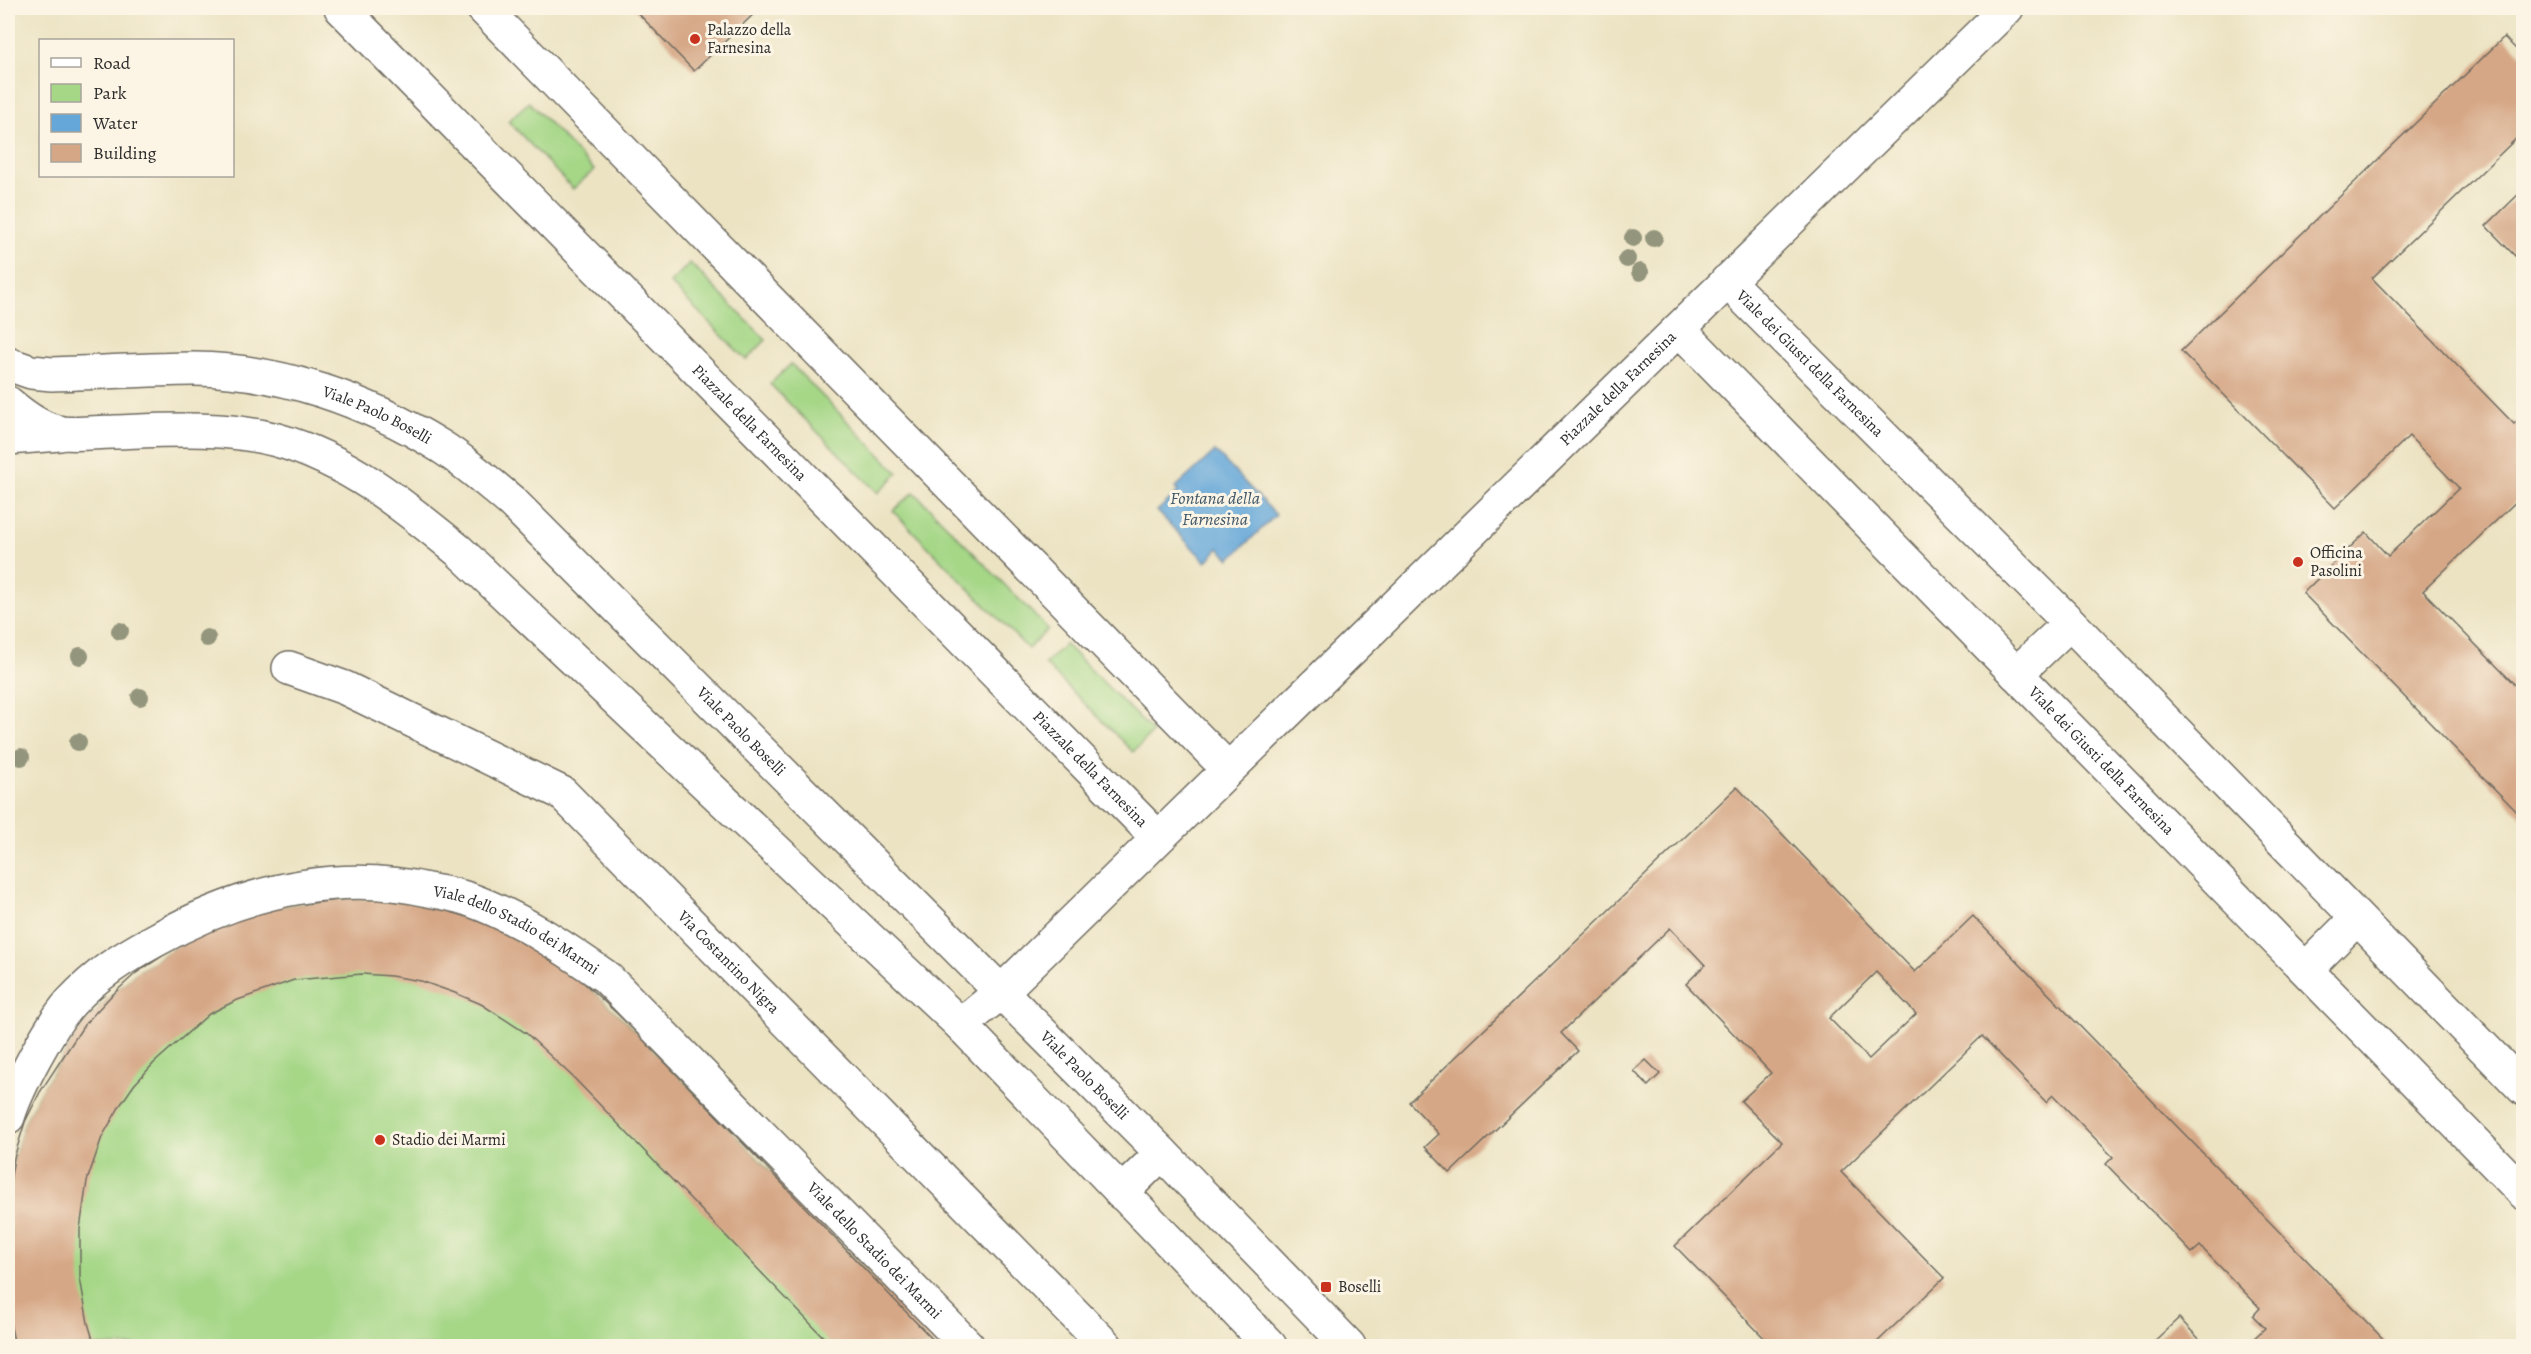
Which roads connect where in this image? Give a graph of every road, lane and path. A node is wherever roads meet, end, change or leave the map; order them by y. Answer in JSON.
{"nodes":[{"id":1,"x":341,"y":8,"type":"edge"},
{"id":2,"x":483,"y":8,"type":"edge"},
{"id":3,"x":2007,"y":8,"type":"edge"},
{"id":4,"x":1727,"y":281,"type":"junction"},
{"id":5,"x":1679,"y":329,"type":"junction"},
{"id":6,"x":8,"y":364,"type":"edge"},
{"id":7,"x":8,"y":403,"type":"edge"},
{"id":8,"x":62,"y":433,"type":"junction"},
{"id":9,"x":8,"y":438,"type":"edge"},
{"id":10,"x":2070,"y":623,"type":"junction"},
{"id":11,"x":289,"y":668,"type":"dead end"},
{"id":12,"x":2016,"y":674,"type":"junction"},
{"id":13,"x":1227,"y":768,"type":"junction"},
{"id":14,"x":1156,"y":837,"type":"junction"},
{"id":15,"x":2356,"y":919,"type":"junction"},
{"id":16,"x":2306,"y":969,"type":"junction"},
{"id":17,"x":1000,"y":992,"type":"junction"},
{"id":18,"x":961,"y":1025,"type":"junction"},
{"id":19,"x":2523,"y":1089,"type":"edge"},
{"id":20,"x":8,"y":1117,"type":"edge"},
{"id":21,"x":1162,"y":1153,"type":"junction"},
{"id":22,"x":2523,"y":1192,"type":"edge"},
{"id":23,"x":1121,"y":1193,"type":"junction"},
{"id":24,"x":968,"y":1347,"type":"edge"},
{"id":25,"x":1106,"y":1347,"type":"edge"},
{"id":26,"x":1270,"y":1347,"type":"edge"},
{"id":27,"x":1349,"y":1347,"type":"edge"}],
"edges":[{"from":1,"to":14,"type":"street","name":"Piazzale della Farnesina"},
{"from":2,"to":13,"type":"street"},
{"from":3,"to":4,"type":"street","name":"Piazzale della Farnesina"},
{"from":4,"to":5,"type":"street","name":"Piazzale della Farnesina"},
{"from":4,"to":10,"type":"street","name":"Viale dei Giusti della Farnesina"},
{"from":5,"to":12,"type":"street","name":"Viale dei Giusti della Farnesina"},
{"from":5,"to":13,"type":"street","name":"Piazzale della Farnesina"},
{"from":6,"to":17,"type":"street","name":"Viale Paolo Boselli"},
{"from":7,"to":8,"type":"street"},
{"from":8,"to":9,"type":"street"},
{"from":8,"to":18,"type":"street"},
{"from":10,"to":12,"type":"street"},
{"from":10,"to":15,"type":"street","name":"Viale dei Giusti della Farnesina"},
{"from":11,"to":25,"type":"street","name":"Via Costantino Nigra"},
{"from":12,"to":16,"type":"street","name":"Viale dei Giusti della Farnesina"},
{"from":13,"to":14,"type":"street","name":"Piazzale della Farnesina"},
{"from":14,"to":17,"type":"street","name":"Piazzale della Farnesina"},
{"from":15,"to":16,"type":"street"},
{"from":15,"to":19,"type":"street","name":"Viale dei Giusti della Farnesina"},
{"from":16,"to":22,"type":"street","name":"Viale dei Giusti della Farnesina"},
{"from":17,"to":18,"type":"street","name":"Piazzale della Farnesina"},
{"from":17,"to":21,"type":"street","name":"Viale Paolo Boselli"},
{"from":18,"to":23,"type":"street"},
{"from":20,"to":24,"type":"street","name":"Viale dello Stadio dei Marmi"},
{"from":21,"to":23,"type":"street"},
{"from":21,"to":27,"type":"street","name":"Viale Paolo Boselli"},
{"from":23,"to":26,"type":"street"}]}
